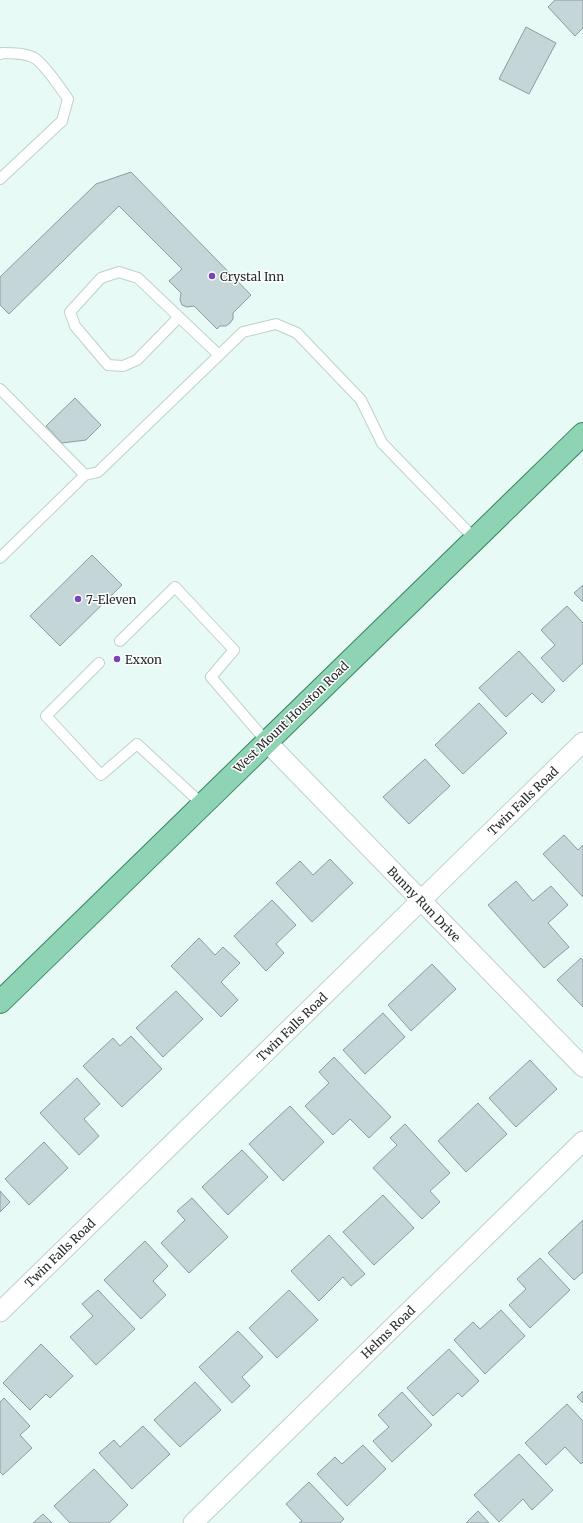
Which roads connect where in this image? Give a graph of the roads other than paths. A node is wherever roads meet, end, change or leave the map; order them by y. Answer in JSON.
{"nodes":[{"id":1,"x":0,"y":54,"type":"edge"},
{"id":2,"x":0,"y":179,"type":"edge"},
{"id":3,"x":179,"y":317,"type":"junction"},
{"id":4,"x":218,"y":354,"type":"junction"},
{"id":5,"x":0,"y":389,"type":"edge"},
{"id":6,"x":583,"y":434,"type":"edge"},
{"id":7,"x":85,"y":475,"type":"junction"},
{"id":8,"x":475,"y":539,"type":"junction"},
{"id":9,"x":0,"y":558,"type":"edge"},
{"id":10,"x":120,"y":641,"type":"dead end"},
{"id":11,"x":99,"y":663,"type":"dead end"},
{"id":12,"x":266,"y":742,"type":"junction"},
{"id":13,"x":583,"y":742,"type":"edge"},
{"id":14,"x":202,"y":804,"type":"junction"},
{"id":15,"x":421,"y":901,"type":"junction"},
{"id":16,"x":0,"y":1002,"type":"edge"},
{"id":17,"x":583,"y":1067,"type":"edge"},
{"id":18,"x":583,"y":1141,"type":"edge"},
{"id":19,"x":0,"y":1312,"type":"edge"},
{"id":20,"x":193,"y":1523,"type":"edge"}],
"edges":[{"from":1,"to":2,"type":"lane"},
{"from":3,"to":3,"type":"lane"},
{"from":3,"to":4,"type":"lane"},
{"from":4,"to":7,"type":"lane"},
{"from":4,"to":8,"type":"lane"},
{"from":5,"to":7,"type":"lane"},
{"from":6,"to":8,"type":"main road","name":"West Mount Houston Road"},
{"from":7,"to":9,"type":"lane"},
{"from":8,"to":12,"type":"main road","name":"West Mount Houston Road"},
{"from":10,"to":12,"type":"lane"},
{"from":11,"to":14,"type":"lane"},
{"from":12,"to":14,"type":"main road","name":"West Mount Houston Road"},
{"from":12,"to":15,"type":"street","name":"Bunny Run Drive"},
{"from":13,"to":15,"type":"street","name":"Twin Falls Road"},
{"from":14,"to":16,"type":"main road","name":"West Mount Houston Road"},
{"from":15,"to":17,"type":"street","name":"Bunny Run Drive"},
{"from":15,"to":19,"type":"street","name":"Twin Falls Road"},
{"from":18,"to":20,"type":"street","name":"Helms Road"}]}
